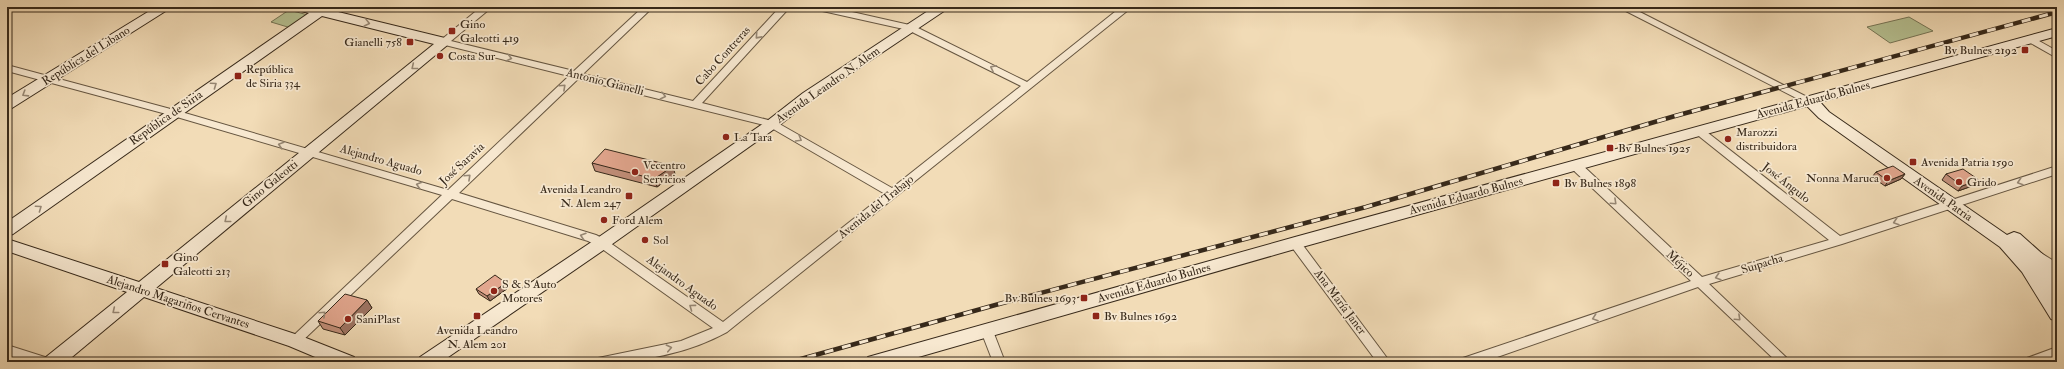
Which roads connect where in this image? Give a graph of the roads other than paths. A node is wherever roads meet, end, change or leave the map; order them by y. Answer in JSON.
{"nodes":[{"id":1,"x":165,"y":7,"type":"edge"},
{"id":2,"x":302,"y":7,"type":"edge"},
{"id":3,"x":487,"y":7,"type":"edge"},
{"id":4,"x":648,"y":7,"type":"edge"},
{"id":5,"x":785,"y":7,"type":"edge"},
{"id":6,"x":818,"y":7,"type":"edge"},
{"id":7,"x":943,"y":7,"type":"edge"},
{"id":8,"x":1127,"y":7,"type":"edge"},
{"id":9,"x":1623,"y":7,"type":"edge"},
{"id":10,"x":323,"y":9,"type":"edge"},
{"id":11,"x":911,"y":28,"type":"junction"},
{"id":12,"x":2057,"y":32,"type":"edge"},
{"id":13,"x":2030,"y":39,"type":"junction"},
{"id":14,"x":444,"y":42,"type":"junction"},
{"id":15,"x":2057,"y":55,"type":"edge"},
{"id":16,"x":7,"y":68,"type":"edge"},
{"id":17,"x":576,"y":75,"type":"junction"},
{"id":18,"x":47,"y":80,"type":"junction"},
{"id":19,"x":1028,"y":86,"type":"junction"},
{"id":20,"x":1810,"y":101,"type":"junction"},
{"id":21,"x":696,"y":104,"type":"junction"},
{"id":22,"x":7,"y":105,"type":"edge"},
{"id":23,"x":174,"y":113,"type":"junction"},
{"id":24,"x":772,"y":124,"type":"junction"},
{"id":25,"x":1699,"y":131,"type":"junction"},
{"id":26,"x":309,"y":153,"type":"junction"},
{"id":27,"x":1575,"y":165,"type":"junction"},
{"id":28,"x":2057,"y":170,"type":"edge"},
{"id":29,"x":450,"y":194,"type":"junction"},
{"id":30,"x":892,"y":194,"type":"junction"},
{"id":31,"x":1956,"y":203,"type":"junction"},
{"id":32,"x":7,"y":230,"type":"edge"},
{"id":33,"x":1838,"y":241,"type":"junction"},
{"id":34,"x":602,"y":243,"type":"junction"},
{"id":35,"x":1295,"y":243,"type":"junction"},
{"id":36,"x":7,"y":245,"type":"edge"},
{"id":37,"x":2051,"y":276,"type":"edge"},
{"id":38,"x":1700,"y":282,"type":"junction"},
{"id":39,"x":141,"y":290,"type":"junction"},
{"id":40,"x":2057,"y":314,"type":"edge"},
{"id":41,"x":723,"y":329,"type":"junction"},
{"id":42,"x":987,"y":331,"type":"junction"},
{"id":43,"x":295,"y":341,"type":"junction"},
{"id":44,"x":7,"y":350,"type":"edge"},
{"id":45,"x":2057,"y":352,"type":"edge"},
{"id":46,"x":432,"y":360,"type":"edge"},
{"id":47,"x":43,"y":362,"type":"edge"},
{"id":48,"x":53,"y":362,"type":"edge"},
{"id":49,"x":347,"y":362,"type":"edge"},
{"id":50,"x":603,"y":362,"type":"edge"},
{"id":51,"x":875,"y":362,"type":"edge"},
{"id":52,"x":999,"y":362,"type":"edge"},
{"id":53,"x":1384,"y":362,"type":"edge"},
{"id":54,"x":1468,"y":362,"type":"edge"},
{"id":55,"x":1785,"y":362,"type":"edge"},
{"id":56,"x":2032,"y":362,"type":"edge"}],
"edges":[{"from":1,"to":18,"type":"main road","name":"República del Libano"},
{"from":2,"to":10,"type":"main road","name":"Antonio Gianelli"},
{"from":3,"to":14,"type":"street","name":"Gino Galeotti"},
{"from":4,"to":17,"type":"street","name":"José Saravia"},
{"from":5,"to":21,"type":"street","name":"Cabo Contreras","one_way":true},
{"from":6,"to":11,"type":"street"},
{"from":7,"to":11,"type":"main road","name":"Avenida Leandro N. Alem"},
{"from":8,"to":19,"type":"street","name":"Avenida del Trabajo"},
{"from":9,"to":20,"type":"street","name":"Avenida Patria"},
{"from":10,"to":14,"type":"main road","name":"Antonio Gianelli","one_way":true},
{"from":23,"to":10,"type":"main road","name":"República de Siria","one_way":true},
{"from":19,"to":11,"type":"street","one_way":true},
{"from":11,"to":24,"type":"main road","name":"Avenida Leandro N. Alem"},
{"from":12,"to":13,"type":"main road","name":"Avenida Eduardo Bulnes"},
{"from":13,"to":15,"type":"street"},
{"from":13,"to":20,"type":"main road","name":"Avenida Eduardo Bulnes"},
{"from":14,"to":17,"type":"street","name":"Antonio Gianelli","one_way":true},
{"from":14,"to":26,"type":"main road","name":"Gino Galeotti","one_way":true},
{"from":16,"to":18,"type":"street","name":"Alejandro Aguado"},
{"from":17,"to":21,"type":"street","name":"Antonio Gianelli","one_way":true},
{"from":29,"to":17,"type":"street","name":"José Saravia","one_way":true},
{"from":18,"to":22,"type":"main road","name":"República del Libano","one_way":true},
{"from":18,"to":23,"type":"street","name":"Alejandro Aguado"},
{"from":19,"to":30,"type":"street","name":"Avenida del Trabajo"},
{"from":20,"to":25,"type":"main road","name":"Avenida Eduardo Bulnes"},
{"from":20,"to":31,"type":"main road","name":"Avenida Patria"},
{"from":21,"to":24,"type":"street","name":"Antonio Gianelli"},
{"from":26,"to":23,"type":"street","name":"Alejandro Aguado","one_way":true},
{"from":32,"to":23,"type":"main road","name":"República de Siria","one_way":true},
{"from":24,"to":30,"type":"street","name":"Antonio Gianelli","one_way":true},
{"from":24,"to":34,"type":"main road","name":"Avenida Leandro N. Alem"},
{"from":25,"to":27,"type":"main road","name":"Avenida Eduardo Bulnes"},
{"from":25,"to":33,"type":"street","name":"José Ángulo"},
{"from":29,"to":26,"type":"street","name":"Alejandro Aguado","one_way":true},
{"from":26,"to":39,"type":"main road","name":"Gino Galeotti","one_way":true},
{"from":27,"to":35,"type":"main road","name":"Avenida Eduardo Bulnes"},
{"from":27,"to":38,"type":"street","name":"Méjico","one_way":true},
{"from":28,"to":31,"type":"street","name":"Suipacha","one_way":true},
{"from":34,"to":29,"type":"street","name":"Alejandro Aguado","one_way":true},
{"from":43,"to":29,"type":"street","name":"José Saravia","one_way":true},
{"from":30,"to":41,"type":"street","name":"Avenida del Trabajo"},
{"from":31,"to":33,"type":"street","name":"Suipacha","one_way":true},
{"from":31,"to":37,"type":"main road","name":"Avenida Patria"},
{"from":31,"to":37,"type":"main road","name":"Avenida Patria"},
{"from":33,"to":38,"type":"street","name":"Suipacha","one_way":true},
{"from":41,"to":34,"type":"street","name":"Alejandro Aguado","one_way":true},
{"from":34,"to":46,"type":"main road","name":"Avenida Leandro N. Alem"},
{"from":35,"to":42,"type":"main road","name":"Avenida Eduardo Bulnes"},
{"from":35,"to":53,"type":"street","name":"Ana María Janer"},
{"from":36,"to":39,"type":"main road","name":"Alejandro Magariños Cervantes"},
{"from":37,"to":40,"type":"main road","name":"Avenida Patria"},
{"from":38,"to":54,"type":"street","name":"Suipacha","one_way":true},
{"from":38,"to":55,"type":"street","name":"Méjico","one_way":true},
{"from":39,"to":43,"type":"main road","name":"Alejandro Magariños Cervantes"},
{"from":39,"to":48,"type":"main road","name":"Gino Galeotti","one_way":true},
{"from":50,"to":41,"type":"street","name":"Avenida del Trabajo","one_way":true},
{"from":42,"to":51,"type":"main road","name":"Avenida Eduardo Bulnes"},
{"from":42,"to":52,"type":"street"},
{"from":43,"to":49,"type":"main road","name":"Alejandro Magariños Cervantes"},
{"from":44,"to":47,"type":"street"},
{"from":45,"to":56,"type":"street"}]}
